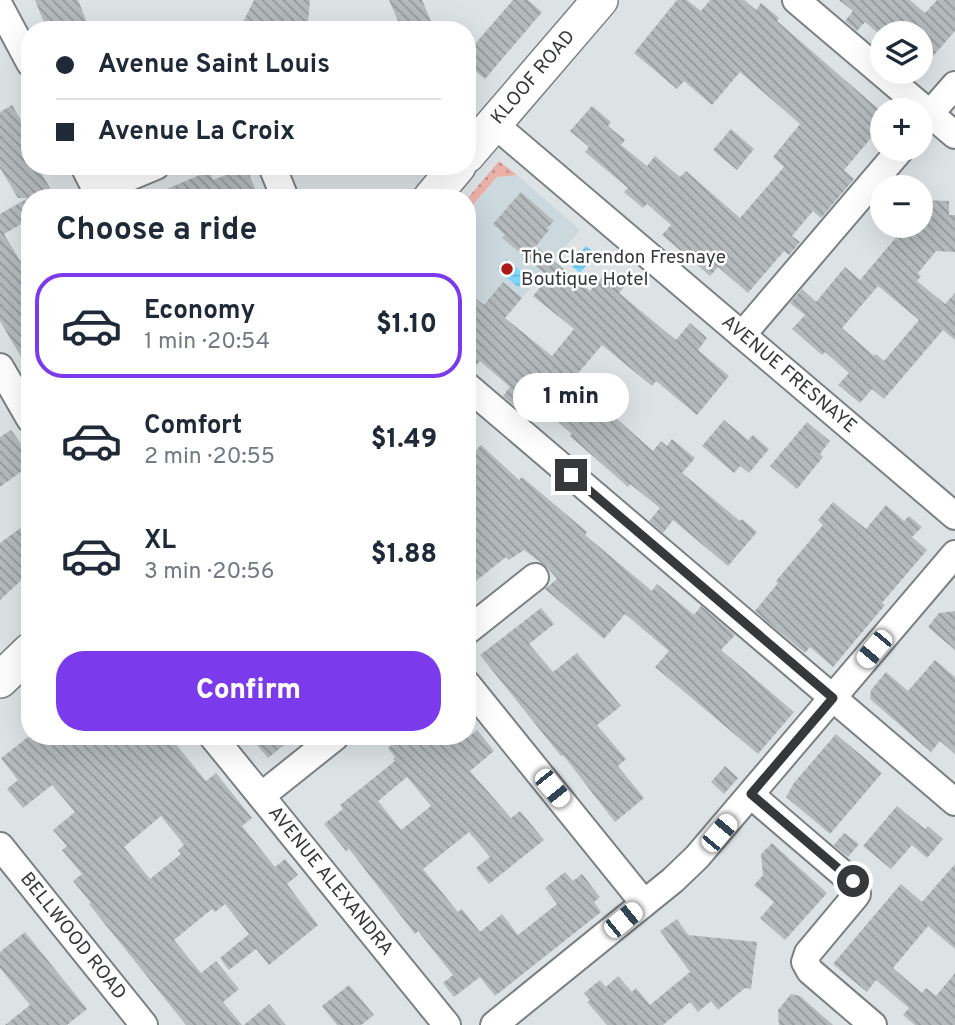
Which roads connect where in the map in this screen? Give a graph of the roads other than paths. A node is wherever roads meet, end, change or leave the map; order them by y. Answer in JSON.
{"nodes":[{"id":1,"x":600,"y":0,"type":"edge"},
{"id":2,"x":796,"y":0,"type":"edge"},
{"id":3,"x":0,"y":8,"type":"edge"},
{"id":4,"x":21,"y":46,"type":"edge"},
{"id":5,"x":955,"y":85,"type":"edge"},
{"id":6,"x":901,"y":98,"type":"edge"},
{"id":7,"x":933,"y":111,"type":"edge"},
{"id":8,"x":494,"y":124,"type":"junction"},
{"id":9,"x":933,"y":124,"type":"edge"},
{"id":10,"x":955,"y":135,"type":"edge"},
{"id":11,"x":476,"y":145,"type":"edge"},
{"id":12,"x":891,"y":161,"type":"edge"},
{"id":13,"x":137,"y":175,"type":"edge"},
{"id":14,"x":450,"y":175,"type":"edge"},
{"id":15,"x":108,"y":189,"type":"edge"},
{"id":16,"x":439,"y":189,"type":"edge"},
{"id":17,"x":742,"y":335,"type":"junction"},
{"id":18,"x":4,"y":382,"type":"edge"},
{"id":19,"x":476,"y":394,"type":"edge"},
{"id":20,"x":21,"y":406,"type":"edge"},
{"id":21,"x":955,"y":516,"type":"edge"},
{"id":22,"x":955,"y":554,"type":"edge"},
{"id":23,"x":535,"y":577,"type":"dead end"},
{"id":24,"x":476,"y":624,"type":"edge"},
{"id":25,"x":21,"y":660,"type":"edge"},
{"id":26,"x":0,"y":680,"type":"edge"},
{"id":27,"x":476,"y":695,"type":"edge"},
{"id":28,"x":833,"y":698,"type":"junction"},
{"id":29,"x":220,"y":745,"type":"edge"},
{"id":30,"x":325,"y":745,"type":"edge"},
{"id":31,"x":751,"y":794,"type":"junction"},
{"id":32,"x":261,"y":796,"type":"junction"},
{"id":33,"x":955,"y":802,"type":"edge"},
{"id":34,"x":0,"y":846,"type":"edge"},
{"id":35,"x":644,"y":903,"type":"junction"},
{"id":36,"x":432,"y":1020,"type":"edge"},
{"id":37,"x":144,"y":1025,"type":"edge"},
{"id":38,"x":494,"y":1025,"type":"edge"},
{"id":39,"x":873,"y":1025,"type":"edge"}],
"edges":[{"from":1,"to":8,"type":"main road","name":"KLOOF ROAD"},
{"from":2,"to":6,"type":"street"},
{"from":3,"to":4,"type":"street"},
{"from":5,"to":7,"type":"street"},
{"from":8,"to":11,"type":"main road","name":"KLOOF ROAD"},
{"from":8,"to":17,"type":"street","name":"AVENUE FRESNAYE"},
{"from":9,"to":10,"type":"street"},
{"from":12,"to":17,"type":"street"},
{"from":13,"to":15,"type":"street"},
{"from":14,"to":16,"type":"main road"},
{"from":17,"to":21,"type":"street","name":"AVENUE FRESNAYE"},
{"from":18,"to":20,"type":"street"},
{"from":19,"to":28,"type":"street"},
{"from":22,"to":28,"type":"street"},
{"from":23,"to":24,"type":"street"},
{"from":25,"to":26,"type":"main road"},
{"from":27,"to":35,"type":"street"},
{"from":28,"to":31,"type":"street"},
{"from":28,"to":33,"type":"street"},
{"from":29,"to":32,"type":"street","name":"AVENUE ALEXANDRA"},
{"from":30,"to":32,"type":"street"},
{"from":31,"to":35,"type":"street"},
{"from":31,"to":39,"type":"street"},
{"from":32,"to":36,"type":"street","name":"AVENUE ALEXANDRA"},
{"from":34,"to":37,"type":"street","name":"BELLWOOD ROAD"},
{"from":35,"to":38,"type":"street"}]}
